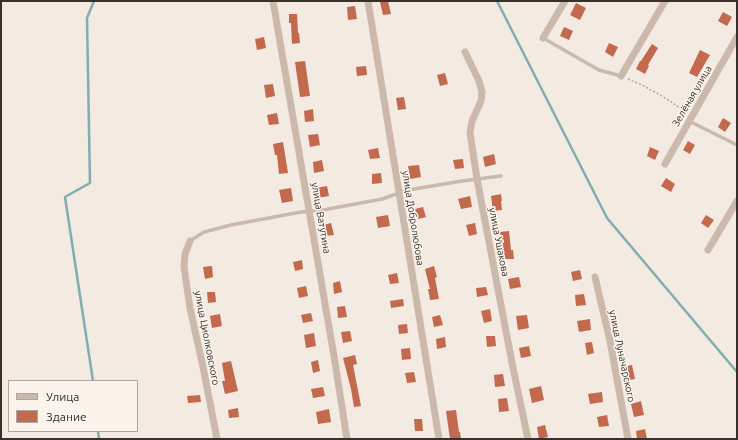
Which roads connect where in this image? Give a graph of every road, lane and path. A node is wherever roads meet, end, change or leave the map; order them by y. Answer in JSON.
{"nodes":[{"id":1,"x":274,"y":1,"type":"edge"},
{"id":2,"x":368,"y":1,"type":"edge"},
{"id":3,"x":565,"y":1,"type":"edge"},
{"id":4,"x":665,"y":1,"type":"edge"},
{"id":5,"x":737,"y":37,"type":"edge"},
{"id":6,"x":544,"y":38,"type":"joint"},
{"id":7,"x":465,"y":52,"type":"dead end"},
{"id":8,"x":621,"y":76,"type":"junction"},
{"id":9,"x":690,"y":119,"type":"junction"},
{"id":10,"x":737,"y":144,"type":"edge"},
{"id":11,"x":665,"y":164,"type":"dead end"},
{"id":12,"x":501,"y":176,"type":"dead end"},
{"id":13,"x":477,"y":179,"type":"junction"},
{"id":14,"x":399,"y":193,"type":"junction"},
{"id":15,"x":737,"y":201,"type":"edge"},
{"id":16,"x":309,"y":211,"type":"junction"},
{"id":17,"x":190,"y":241,"type":"joint"},
{"id":18,"x":708,"y":250,"type":"dead end"},
{"id":19,"x":595,"y":277,"type":"dead end"},
{"id":20,"x":217,"y":439,"type":"edge"},
{"id":21,"x":347,"y":439,"type":"edge"},
{"id":22,"x":439,"y":439,"type":"edge"},
{"id":23,"x":528,"y":439,"type":"edge"},
{"id":24,"x":628,"y":439,"type":"edge"}],
"edges":[{"from":1,"to":16,"type":"street","name":"улица Ватутина"},
{"from":2,"to":14,"type":"street","name":"улица Добролюбова"},
{"from":3,"to":6,"type":"street"},
{"from":4,"to":8,"type":"street"},
{"from":5,"to":9,"type":"street","name":"Зелёная улица"},
{"from":6,"to":8,"type":"lane"},
{"from":7,"to":13,"type":"street","name":"улица Ушакова"},
{"from":8,"to":9,"type":"path"},
{"from":9,"to":10,"type":"lane"},
{"from":9,"to":11,"type":"street","name":"Зелёная улица"},
{"from":12,"to":13,"type":"lane"},
{"from":13,"to":14,"type":"lane"},
{"from":13,"to":23,"type":"street","name":"улица Ушакова"},
{"from":14,"to":16,"type":"lane"},
{"from":14,"to":22,"type":"street","name":"улица Добролюбова"},
{"from":15,"to":18,"type":"street"},
{"from":16,"to":17,"type":"lane"},
{"from":16,"to":21,"type":"street","name":"улица Ватутина"},
{"from":17,"to":20,"type":"street","name":"улица Циолковского"},
{"from":19,"to":24,"type":"street","name":"улица Луначарского"}]}
